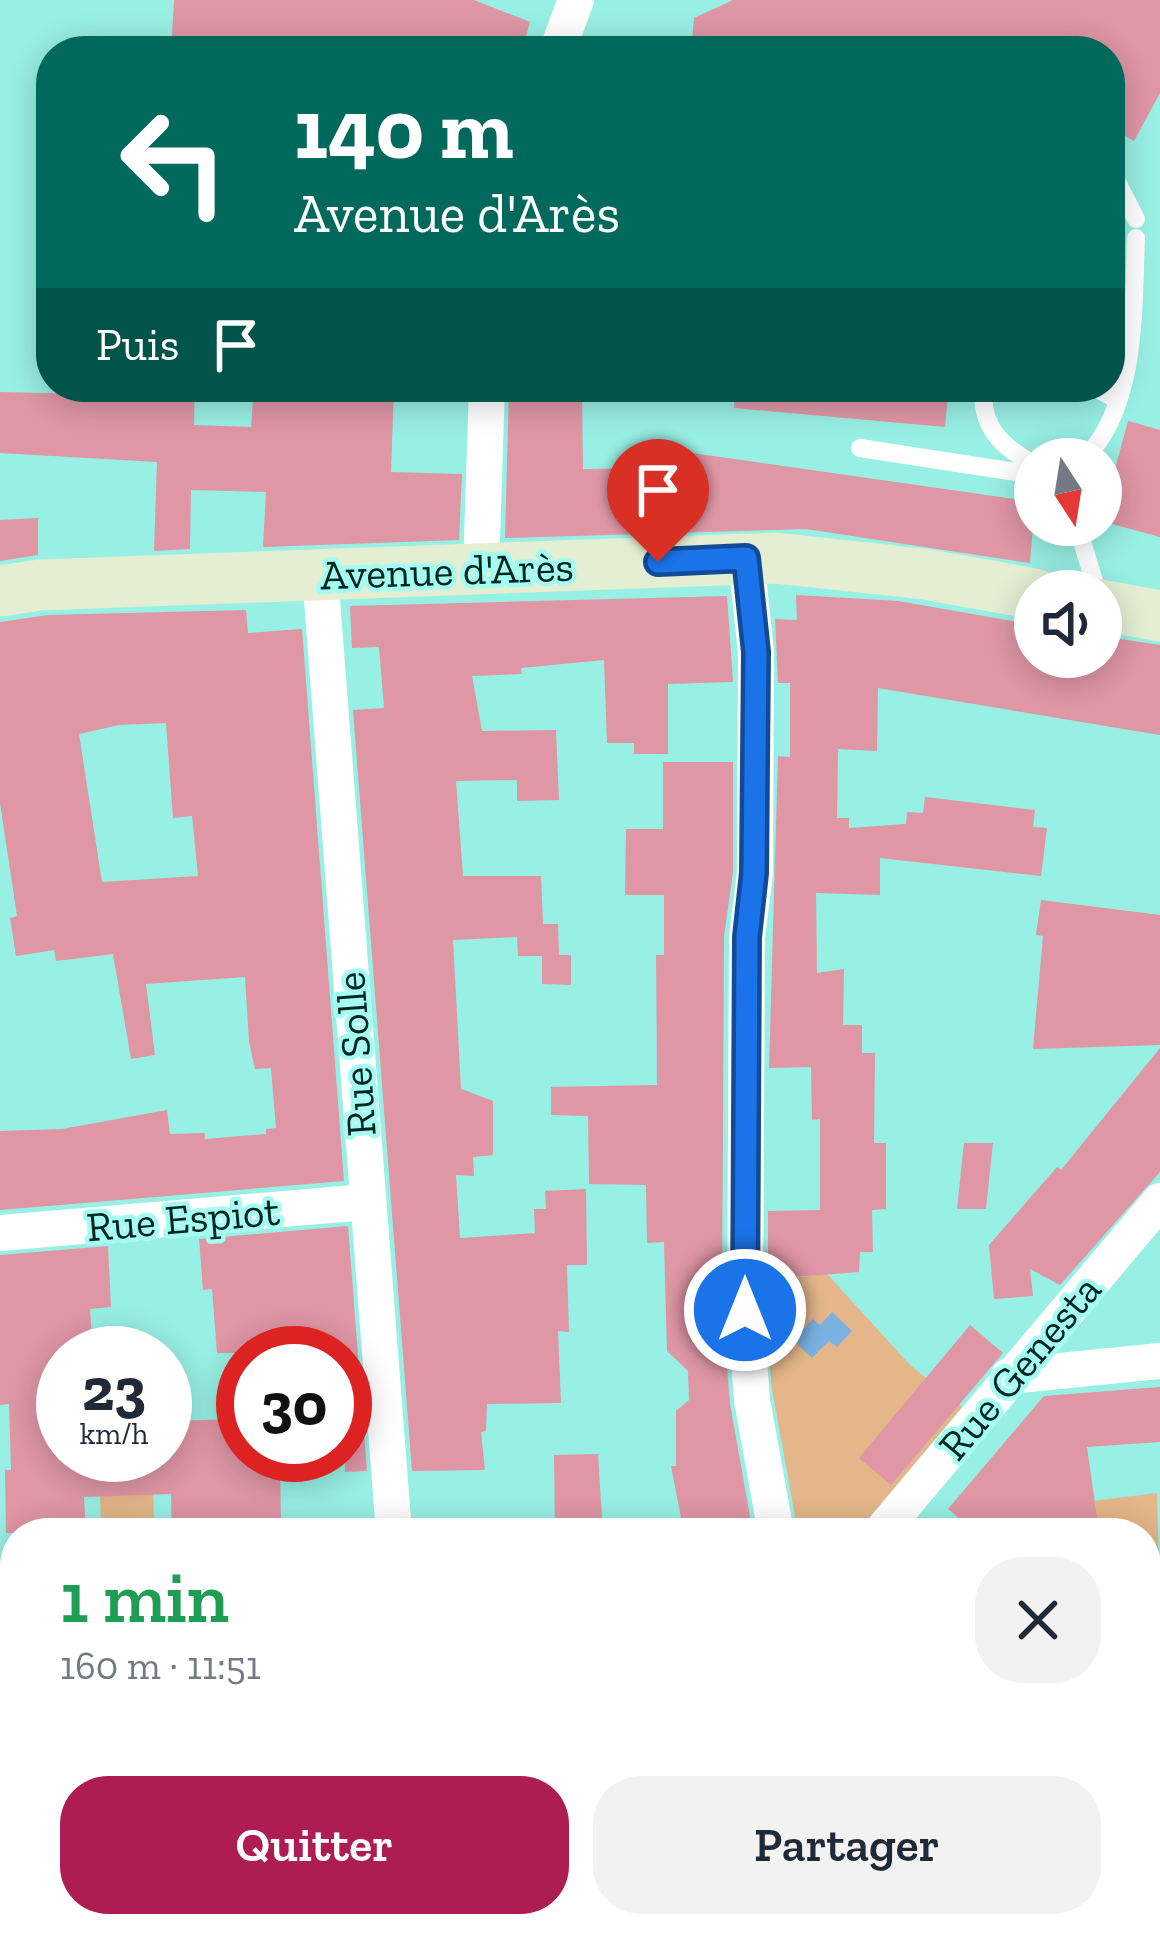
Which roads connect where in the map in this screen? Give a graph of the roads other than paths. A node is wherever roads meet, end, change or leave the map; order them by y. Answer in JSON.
{"nodes":[{"id":1,"x":576,"y":0,"type":"edge"},
{"id":2,"x":563,"y":36,"type":"edge"},
{"id":3,"x":1125,"y":203,"type":"edge"},
{"id":4,"x":1125,"y":361,"type":"edge"},
{"id":5,"x":487,"y":402,"type":"edge"},
{"id":6,"x":986,"y":402,"type":"edge"},
{"id":7,"x":1115,"y":402,"type":"edge"},
{"id":8,"x":1105,"y":438,"type":"edge"},
{"id":9,"x":860,"y":448,"type":"dead end"},
{"id":10,"x":1014,"y":454,"type":"edge"},
{"id":11,"x":1014,"y":473,"type":"edge"},
{"id":12,"x":746,"y":558,"type":"junction"},
{"id":13,"x":481,"y":568,"type":"junction"},
{"id":14,"x":320,"y":574,"type":"junction"},
{"id":15,"x":1014,"y":590,"type":"edge"},
{"id":16,"x":0,"y":591,"type":"edge"},
{"id":17,"x":1122,"y":609,"type":"edge"},
{"id":18,"x":1160,"y":616,"type":"edge"},
{"id":19,"x":366,"y":1202,"type":"junction"},
{"id":20,"x":1160,"y":1202,"type":"edge"},
{"id":21,"x":0,"y":1233,"type":"edge"},
{"id":22,"x":1160,"y":1361,"type":"edge"},
{"id":23,"x":1009,"y":1376,"type":"junction"},
{"id":24,"x":393,"y":1518,"type":"edge"},
{"id":25,"x":773,"y":1518,"type":"edge"},
{"id":26,"x":892,"y":1518,"type":"edge"}],
"edges":[{"from":1,"to":2,"type":"street"},
{"from":3,"to":4,"type":"lane"},
{"from":5,"to":13,"type":"street"},
{"from":6,"to":10,"type":"lane"},
{"from":7,"to":8,"type":"lane"},
{"from":9,"to":11,"type":"lane"},
{"from":12,"to":13,"type":"main road","name":"Avenue d'Arès"},
{"from":12,"to":15,"type":"main road","name":"Avenue d'Arès"},
{"from":12,"to":25,"type":"street"},
{"from":13,"to":14,"type":"main road","name":"Avenue d'Arès"},
{"from":14,"to":16,"type":"main road","name":"Avenue d'Arès"},
{"from":14,"to":19,"type":"street","name":"Rue Solle"},
{"from":17,"to":18,"type":"main road"},
{"from":19,"to":21,"type":"street","name":"Rue Espiot"},
{"from":19,"to":24,"type":"street","name":"Rue Solle"},
{"from":20,"to":23,"type":"street","name":"Rue Genesta"},
{"from":22,"to":23,"type":"street"},
{"from":23,"to":26,"type":"street","name":"Rue Genesta"}]}
